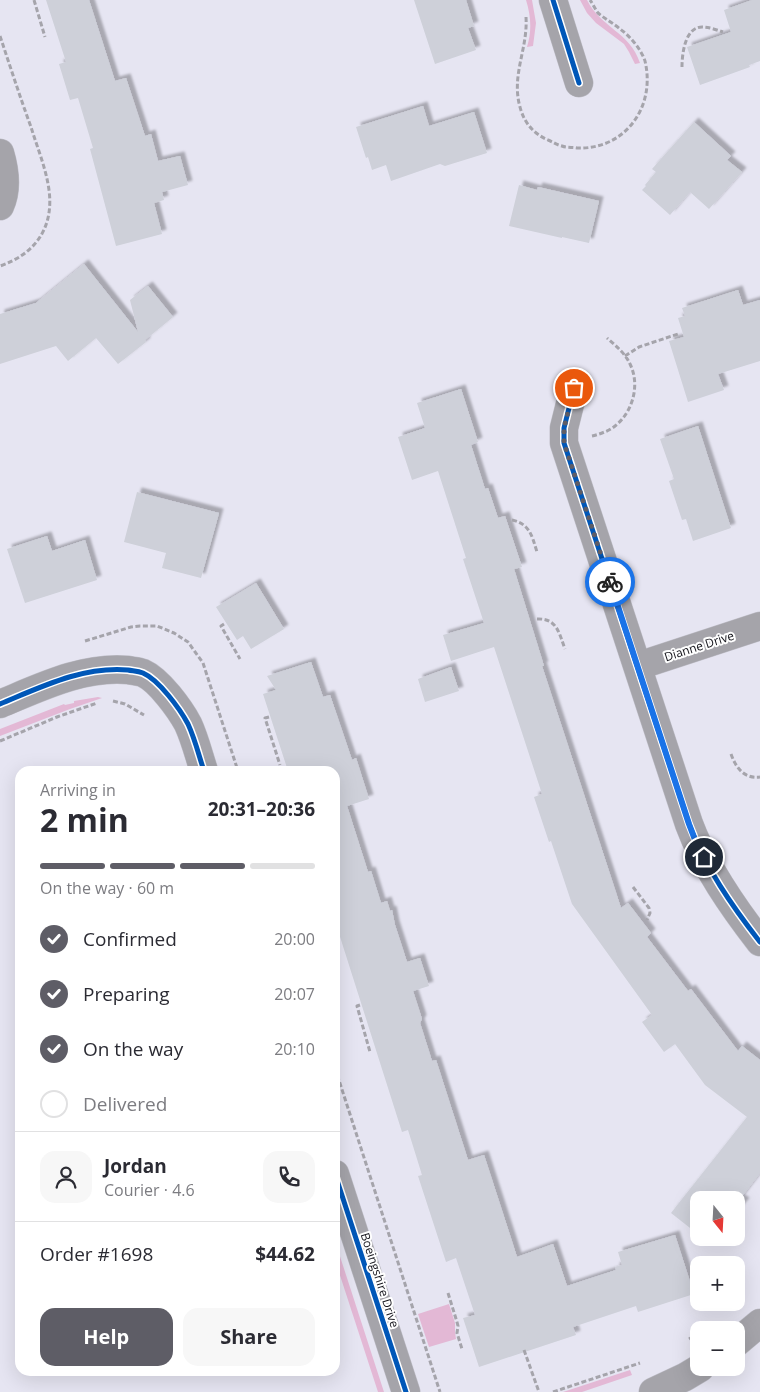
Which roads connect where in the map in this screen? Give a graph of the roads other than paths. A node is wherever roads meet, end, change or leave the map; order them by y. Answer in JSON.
{"nodes":[{"id":1,"x":553,"y":0,"type":"edge"},
{"id":2,"x":579,"y":83,"type":"dead end"},
{"id":3,"x":0,"y":153,"type":"edge"},
{"id":4,"x":0,"y":206,"type":"edge"},
{"id":5,"x":574,"y":388,"type":"dead end"},
{"id":6,"x":760,"y":626,"type":"edge"},
{"id":7,"x":638,"y":666,"type":"junction"},
{"id":8,"x":0,"y":704,"type":"edge"},
{"id":9,"x":202,"y":766,"type":"edge"},
{"id":10,"x":760,"y":942,"type":"edge"},
{"id":11,"x":340,"y":1189,"type":"edge"},
{"id":12,"x":760,"y":1323,"type":"edge"},
{"id":13,"x":745,"y":1336,"type":"edge"},
{"id":14,"x":690,"y":1374,"type":"edge"},
{"id":15,"x":406,"y":1392,"type":"edge"},
{"id":16,"x":653,"y":1392,"type":"edge"}],
"edges":[{"from":1,"to":2,"type":"street"},
{"from":3,"to":4,"type":"street"},
{"from":5,"to":7,"type":"street"},
{"from":6,"to":7,"type":"street","name":"Dianne Drive"},
{"from":7,"to":10,"type":"street"},
{"from":8,"to":9,"type":"street"},
{"from":11,"to":15,"type":"street","name":"Boeingshire Drive"},
{"from":12,"to":13,"type":"street"},
{"from":14,"to":16,"type":"street"}]}
